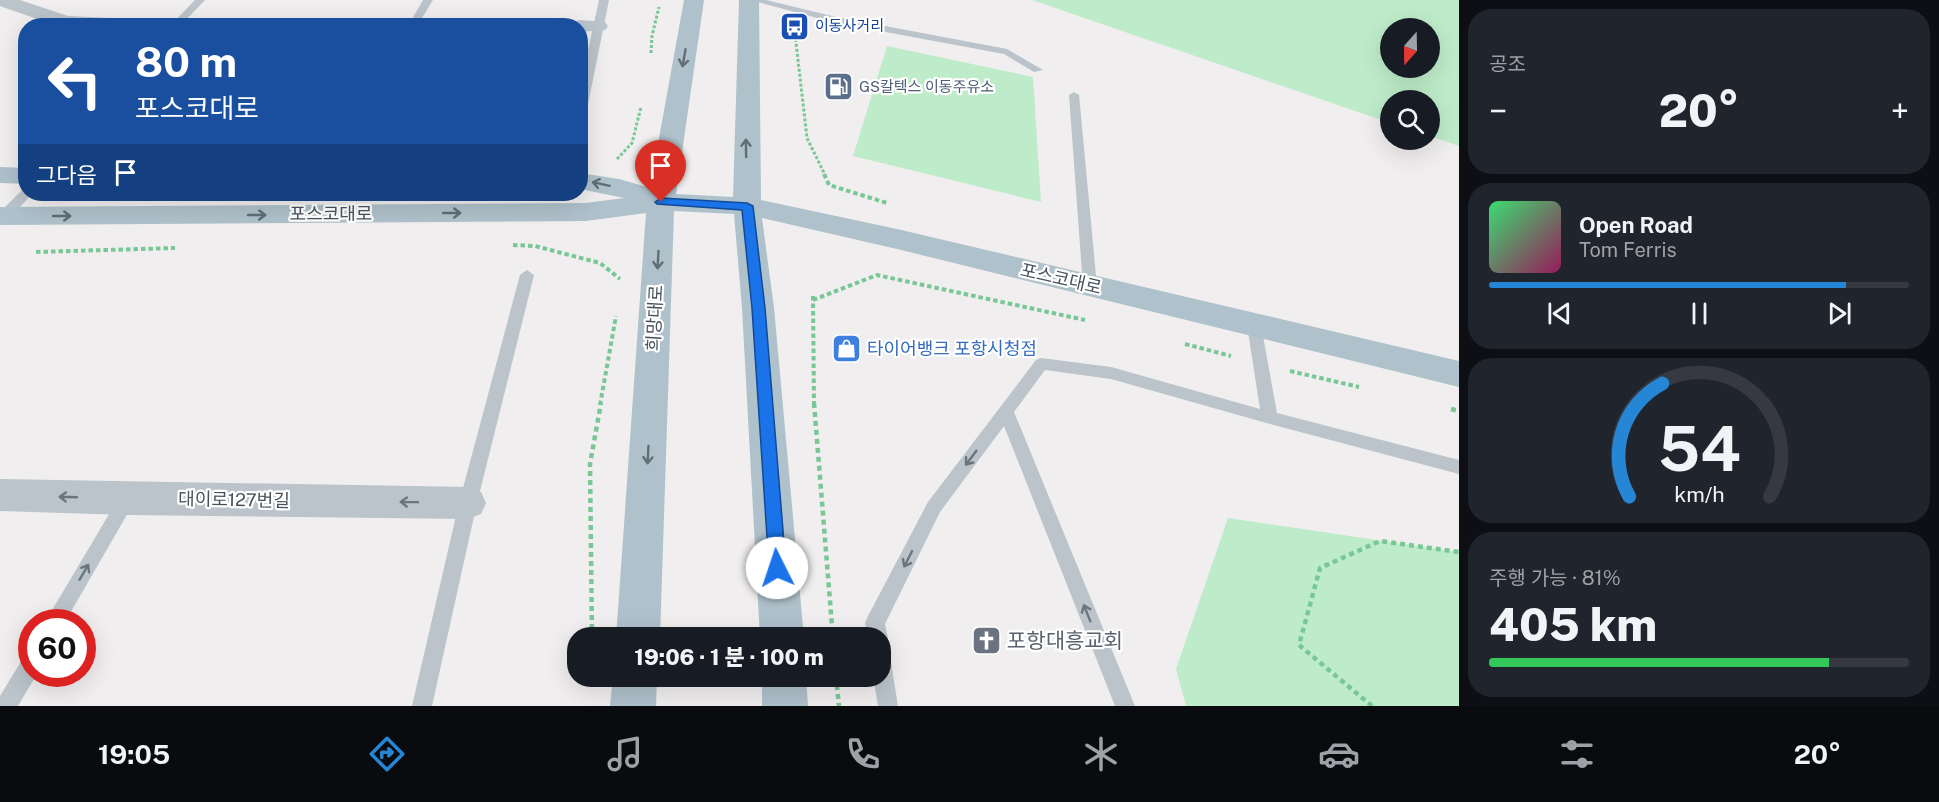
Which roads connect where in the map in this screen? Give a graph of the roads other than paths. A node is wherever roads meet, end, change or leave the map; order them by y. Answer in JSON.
{"nodes":[{"id":1,"x":1,"y":0,"type":"edge"},
{"id":2,"x":200,"y":0,"type":"edge"},
{"id":3,"x":428,"y":0,"type":"edge"},
{"id":4,"x":604,"y":0,"type":"edge"},
{"id":5,"x":694,"y":0,"type":"edge"},
{"id":6,"x":749,"y":0,"type":"edge"},
{"id":7,"x":755,"y":0,"type":"edge"},
{"id":8,"x":54,"y":18,"type":"edge"},
{"id":9,"x":182,"y":18,"type":"edge"},
{"id":10,"x":417,"y":18,"type":"edge"},
{"id":11,"x":589,"y":26,"type":"edge"},
{"id":12,"x":1038,"y":70,"type":"dead end"},
{"id":13,"x":1074,"y":95,"type":"dead end"},
{"id":14,"x":0,"y":175,"type":"edge"},
{"id":15,"x":18,"y":176,"type":"edge"},
{"id":16,"x":588,"y":182,"type":"edge"},
{"id":17,"x":18,"y":201,"type":"edge"},
{"id":18,"x":661,"y":202,"type":"junction"},
{"id":19,"x":747,"y":206,"type":"junction"},
{"id":20,"x":1,"y":217,"type":"edge"},
{"id":21,"x":527,"y":275,"type":"dead end"},
{"id":22,"x":1090,"y":286,"type":"junction"},
{"id":23,"x":1254,"y":325,"type":"junction"},
{"id":24,"x":1459,"y":374,"type":"edge"},
{"id":25,"x":1006,"y":411,"type":"junction"},
{"id":26,"x":1270,"y":418,"type":"junction"},
{"id":27,"x":1459,"y":467,"type":"edge"},
{"id":28,"x":0,"y":495,"type":"edge"},
{"id":29,"x":127,"y":499,"type":"junction"},
{"id":30,"x":468,"y":503,"type":"junction"},
{"id":31,"x":63,"y":609,"type":"edge"},
{"id":32,"x":639,"y":627,"type":"edge"},
{"id":33,"x":781,"y":627,"type":"edge"},
{"id":34,"x":876,"y":627,"type":"edge"},
{"id":35,"x":18,"y":686,"type":"edge"},
{"id":36,"x":634,"y":687,"type":"edge"},
{"id":37,"x":784,"y":687,"type":"edge"},
{"id":38,"x":885,"y":687,"type":"edge"},
{"id":39,"x":6,"y":706,"type":"edge"},
{"id":40,"x":422,"y":706,"type":"edge"},
{"id":41,"x":633,"y":706,"type":"edge"},
{"id":42,"x":785,"y":706,"type":"edge"},
{"id":43,"x":888,"y":706,"type":"edge"},
{"id":44,"x":1125,"y":706,"type":"edge"}],
"edges":[{"from":1,"to":8,"type":"street"},
{"from":2,"to":9,"type":"lane"},
{"from":3,"to":10,"type":"lane"},
{"from":4,"to":11,"type":"lane"},
{"from":5,"to":18,"type":"main road","name":"희망대로","one_way":true},
{"from":19,"to":6,"type":"main road","one_way":true},
{"from":7,"to":12,"type":"lane"},
{"from":13,"to":22,"type":"lane"},
{"from":14,"to":15,"type":"main road"},
{"from":18,"to":16,"type":"main road","name":"포스코대로","one_way":true},
{"from":17,"to":20,"type":"lane"},
{"from":18,"to":19,"type":"main road","name":"포스코대로"},
{"from":20,"to":18,"type":"main road","name":"포스코대로","one_way":true},
{"from":18,"to":32,"type":"main road","name":"희망대로","one_way":true},
{"from":19,"to":22,"type":"main road","name":"포스코대로"},
{"from":19,"to":33,"type":"main road"},
{"from":21,"to":30,"type":"lane"},
{"from":22,"to":23,"type":"main road","name":"포스코대로"},
{"from":23,"to":24,"type":"main road","name":"포스코대로"},
{"from":23,"to":26,"type":"lane"},
{"from":25,"to":26,"type":"lane"},
{"from":25,"to":34,"type":"lane","one_way":true},
{"from":44,"to":25,"type":"lane","one_way":true},
{"from":26,"to":27,"type":"lane"},
{"from":29,"to":28,"type":"street","name":"대이로127번길","one_way":true},
{"from":30,"to":29,"type":"street","name":"대이로127번길","one_way":true},
{"from":31,"to":29,"type":"lane","one_way":true},
{"from":30,"to":40,"type":"lane"},
{"from":35,"to":39,"type":"lane"},
{"from":36,"to":41,"type":"main road"},
{"from":37,"to":42,"type":"main road"},
{"from":38,"to":43,"type":"lane"}]}
